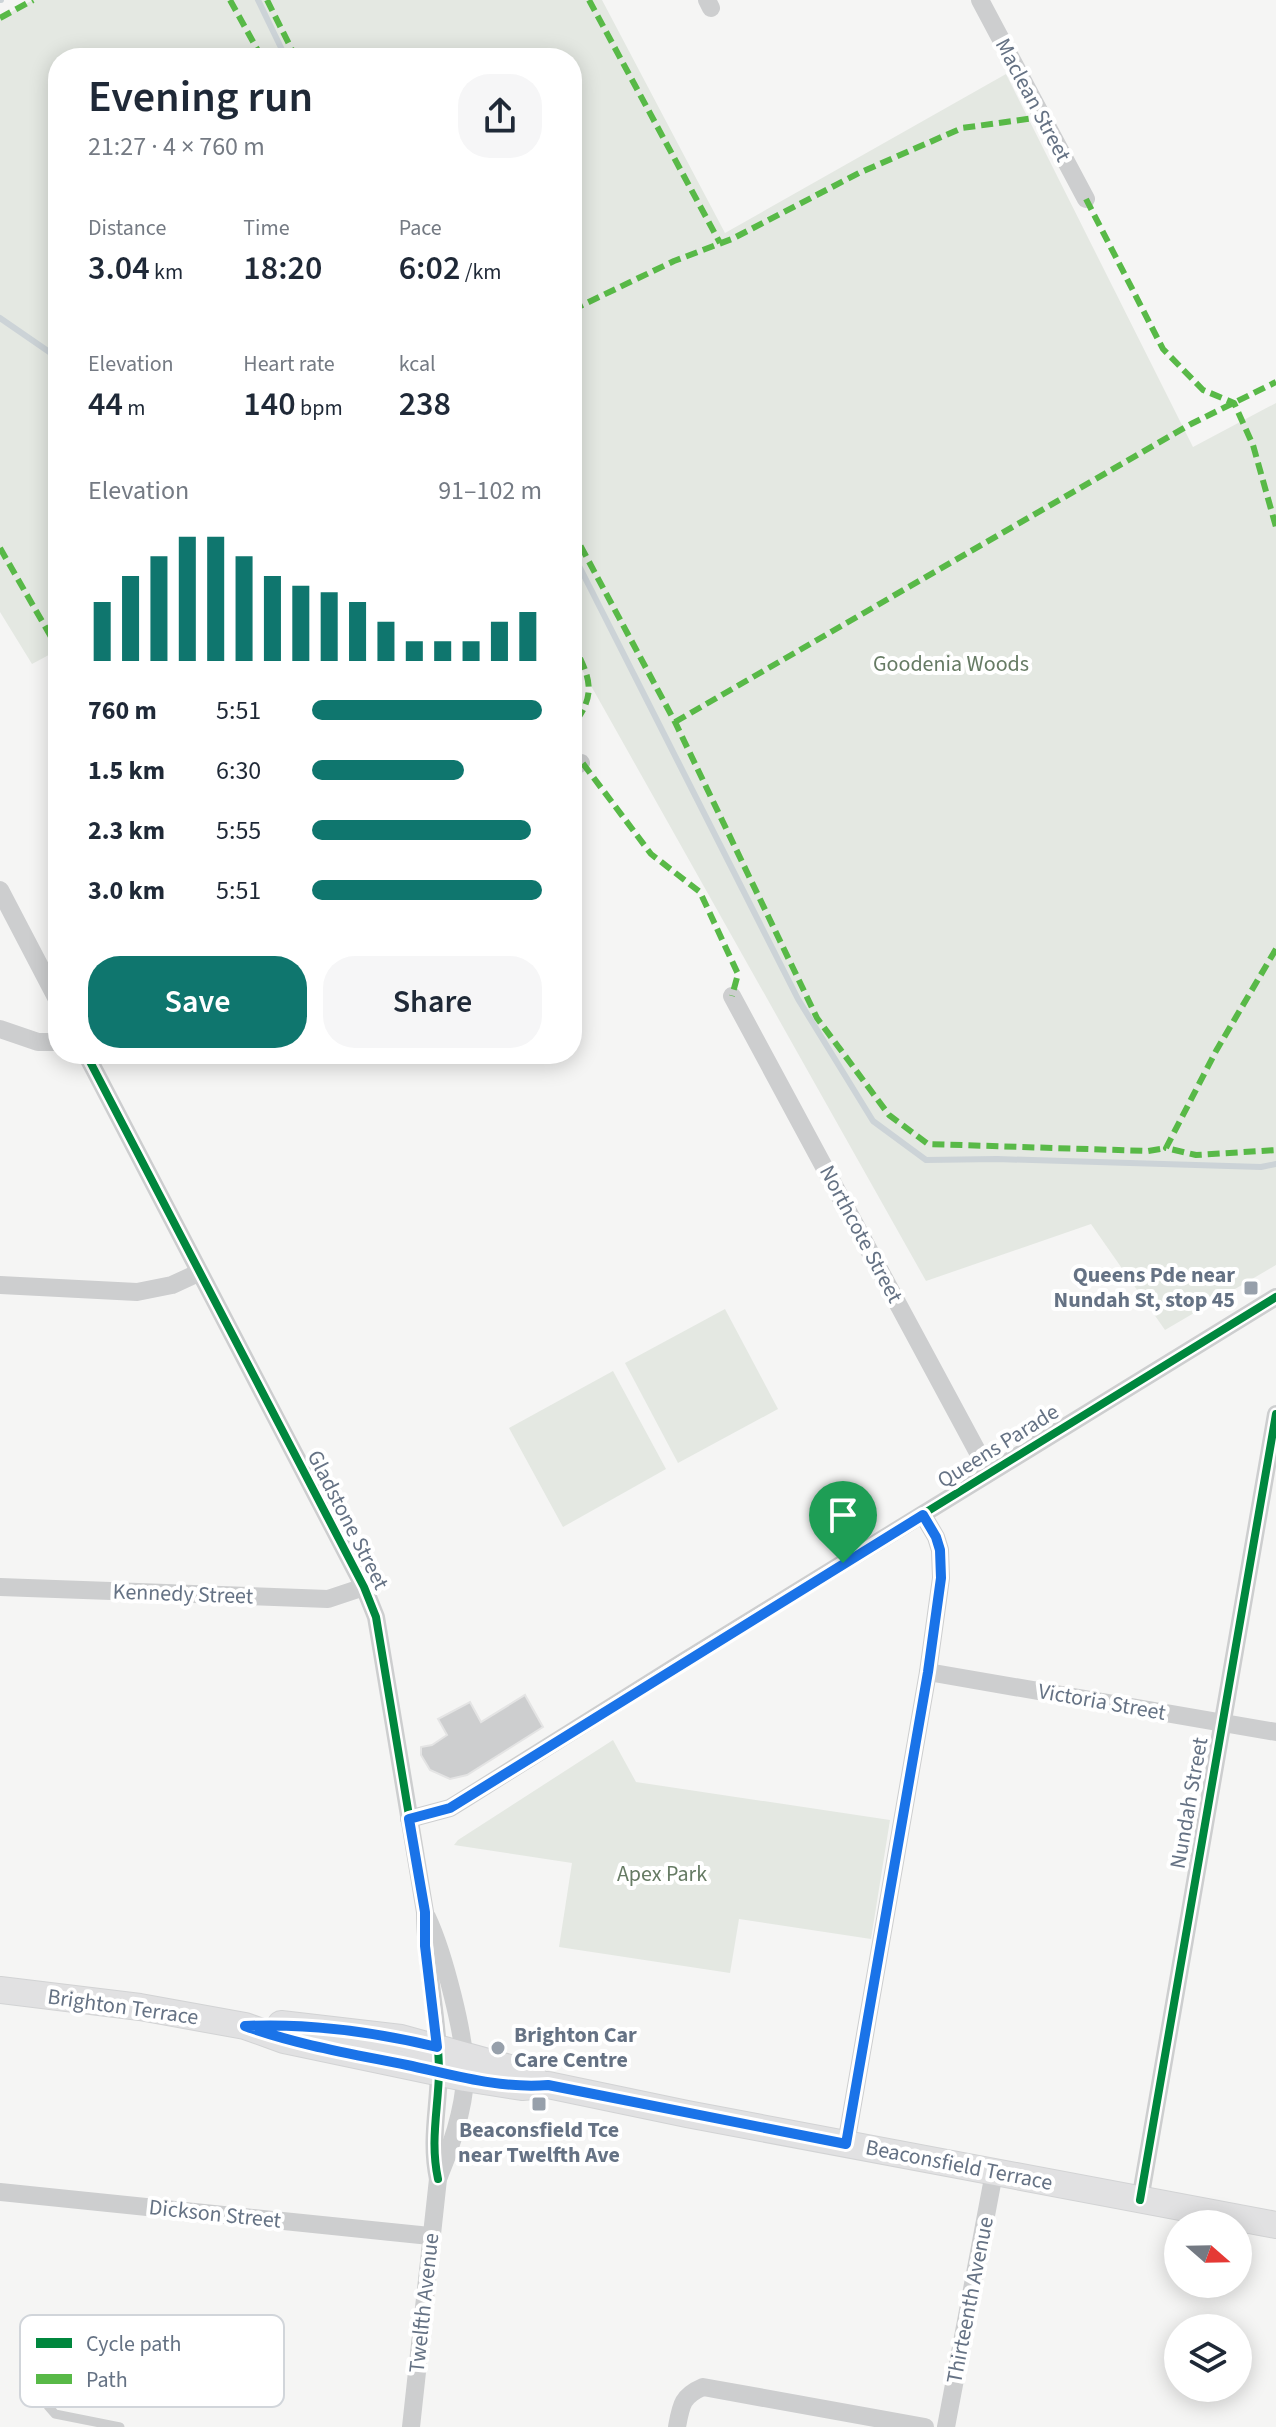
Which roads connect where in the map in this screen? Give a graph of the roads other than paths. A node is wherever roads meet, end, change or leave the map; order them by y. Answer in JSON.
{"nodes":[{"id":1,"x":980,"y":0,"type":"edge"},
{"id":2,"x":1086,"y":199,"type":"dead end"},
{"id":3,"x":0,"y":890,"type":"edge"},
{"id":4,"x":48,"y":982,"type":"edge"},
{"id":5,"x":732,"y":996,"type":"dead end"},
{"id":6,"x":0,"y":1029,"type":"edge"},
{"id":7,"x":48,"y":1042,"type":"edge"},
{"id":8,"x":91,"y":1064,"type":"edge"},
{"id":9,"x":198,"y":1273,"type":"junction"},
{"id":10,"x":0,"y":1285,"type":"edge"},
{"id":11,"x":1276,"y":1298,"type":"edge"},
{"id":12,"x":1276,"y":1414,"type":"edge"},
{"id":13,"x":989,"y":1473,"type":"junction"},
{"id":14,"x":923,"y":1515,"type":"junction"},
{"id":15,"x":0,"y":1587,"type":"edge"},
{"id":16,"x":364,"y":1587,"type":"junction"},
{"id":17,"x":928,"y":1672,"type":"junction"},
{"id":18,"x":1221,"y":1723,"type":"junction"},
{"id":19,"x":1276,"y":1732,"type":"edge"},
{"id":20,"x":409,"y":1819,"type":"junction"},
{"id":21,"x":425,"y":1912,"type":"junction"},
{"id":22,"x":0,"y":1990,"type":"edge"},
{"id":23,"x":438,"y":2060,"type":"junction"},
{"id":24,"x":464,"y":2066,"type":"junction"},
{"id":25,"x":846,"y":2144,"type":"junction"},
{"id":26,"x":994,"y":2173,"type":"junction"},
{"id":27,"x":438,"y":2179,"type":"junction"},
{"id":28,"x":0,"y":2192,"type":"edge"},
{"id":29,"x":1140,"y":2200,"type":"junction"},
{"id":30,"x":1276,"y":2225,"type":"edge"},
{"id":31,"x":430,"y":2236,"type":"junction"},
{"id":32,"x":49,"y":2407,"type":"edge"},
{"id":33,"x":120,"y":2427,"type":"edge"},
{"id":34,"x":411,"y":2427,"type":"edge"},
{"id":35,"x":677,"y":2427,"type":"edge"},
{"id":36,"x":925,"y":2427,"type":"edge"},
{"id":37,"x":946,"y":2427,"type":"edge"}],
"edges":[{"from":1,"to":2,"type":"street","name":"Maclean Street"},
{"from":3,"to":4,"type":"street"},
{"from":5,"to":13,"type":"street","name":"Northcote Street"},
{"from":6,"to":7,"type":"street"},
{"from":8,"to":9,"type":"street","name":"Gladstone Street"},
{"from":9,"to":10,"type":"street"},
{"from":9,"to":16,"type":"street","name":"Gladstone Street"},
{"from":11,"to":13,"type":"street","name":"Queens Parade"},
{"from":12,"to":18,"type":"street","name":"Nundah Street"},
{"from":13,"to":14,"type":"street","name":"Queens Parade"},
{"from":14,"to":17,"type":"street"},
{"from":14,"to":20,"type":"street","name":"Queens Parade"},
{"from":15,"to":16,"type":"street","name":"Kennedy Street"},
{"from":16,"to":20,"type":"street","name":"Gladstone Street"},
{"from":17,"to":18,"type":"street","name":"Victoria Street"},
{"from":17,"to":25,"type":"street"},
{"from":18,"to":19,"type":"street","name":"Victoria Street"},
{"from":18,"to":29,"type":"street","name":"Nundah Street"},
{"from":20,"to":21,"type":"street","name":"Gladstone Street"},
{"from":21,"to":23,"type":"street","name":"Gladstone Street"},
{"from":21,"to":24,"type":"street","name":"Gladstone Street"},
{"from":22,"to":23,"type":"main road","name":"Brighton Terrace"},
{"from":23,"to":24,"type":"main road","name":"Beaconsfield Terrace"},
{"from":23,"to":27,"type":"street","name":"Twelfth Avenue"},
{"from":24,"to":25,"type":"main road","name":"Beaconsfield Terrace"},
{"from":24,"to":27,"type":"street","name":"Twelfth Avenue"},
{"from":25,"to":26,"type":"main road","name":"Beaconsfield Terrace"},
{"from":26,"to":29,"type":"main road","name":"Beaconsfield Terrace"},
{"from":26,"to":37,"type":"street","name":"Thirteenth Avenue"},
{"from":27,"to":31,"type":"street","name":"Twelfth Avenue"},
{"from":28,"to":31,"type":"street","name":"Dickson Street"},
{"from":29,"to":30,"type":"main road","name":"Beaconsfield Terrace"},
{"from":31,"to":34,"type":"street","name":"Twelfth Avenue"},
{"from":32,"to":33,"type":"lane"},
{"from":35,"to":36,"type":"street"}]}
